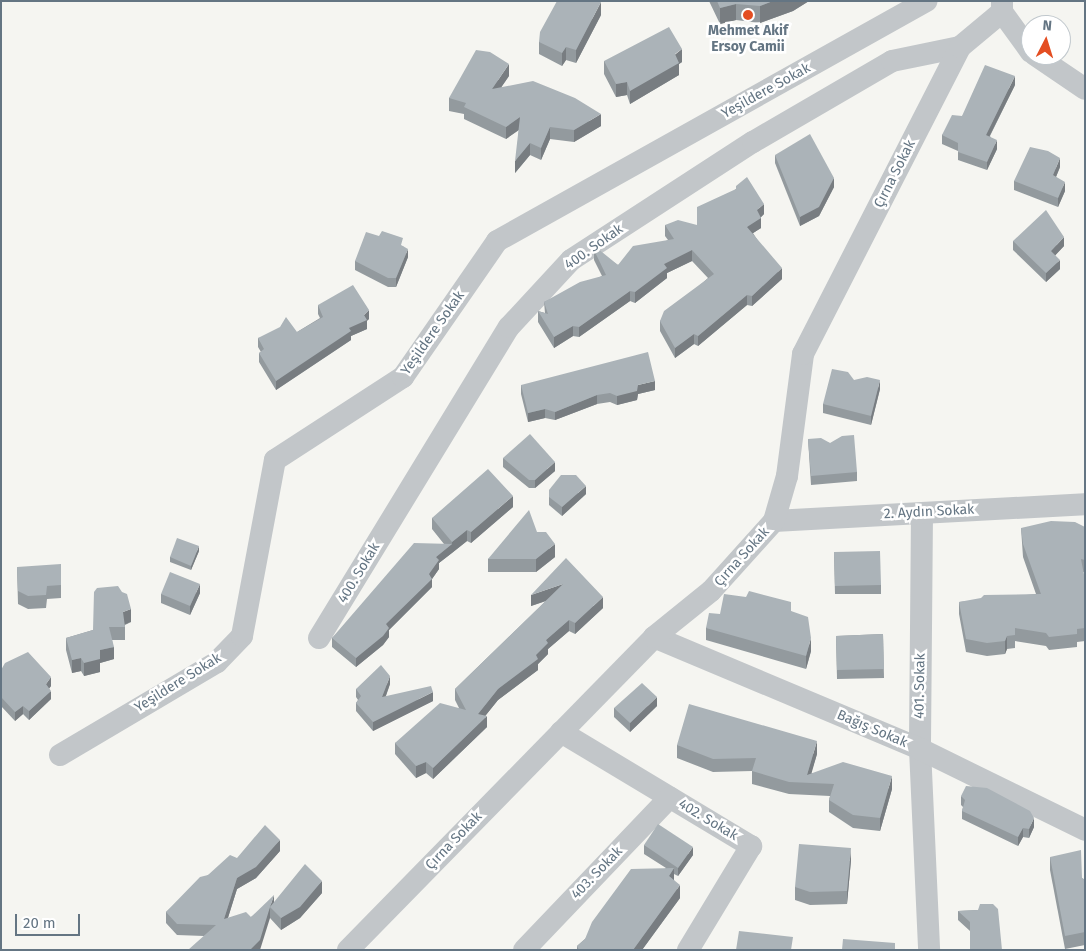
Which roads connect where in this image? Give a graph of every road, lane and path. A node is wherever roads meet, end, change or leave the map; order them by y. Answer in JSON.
{"nodes":[{"id":1,"x":926,"y":1,"type":"edge"},
{"id":2,"x":1002,"y":7,"type":"edge"},
{"id":3,"x":1021,"y":36,"type":"edge"},
{"id":4,"x":960,"y":47,"type":"junction"},
{"id":5,"x":1050,"y":65,"type":"edge"},
{"id":6,"x":1085,"y":89,"type":"edge"},
{"id":7,"x":1085,"y":504,"type":"edge"},
{"id":8,"x":922,"y":513,"type":"junction"},
{"id":9,"x":774,"y":521,"type":"junction"},
{"id":10,"x":319,"y":638,"type":"dead end"},
{"id":11,"x":654,"y":638,"type":"junction"},
{"id":12,"x":561,"y":732,"type":"junction"},
{"id":13,"x":920,"y":749,"type":"junction"},
{"id":14,"x":60,"y":755,"type":"dead end"},
{"id":15,"x":670,"y":797,"type":"junction"},
{"id":16,"x":1085,"y":830,"type":"edge"},
{"id":17,"x":348,"y":950,"type":"edge"},
{"id":18,"x":524,"y":950,"type":"edge"},
{"id":19,"x":688,"y":950,"type":"edge"},
{"id":20,"x":929,"y":950,"type":"edge"}],
"edges":[{"from":1,"to":14,"type":"street","name":"Yeşildere Sokak"},
{"from":2,"to":3,"type":"street"},
{"from":2,"to":4,"type":"street","name":"Çırna Sokak"},
{"from":4,"to":9,"type":"street","name":"Çırna Sokak"},
{"from":4,"to":10,"type":"street","name":"400. Sokak"},
{"from":5,"to":6,"type":"street"},
{"from":7,"to":8,"type":"street","name":"2. Aydın Sokak"},
{"from":8,"to":9,"type":"street","name":"2. Aydın Sokak"},
{"from":8,"to":13,"type":"street","name":"401. Sokak"},
{"from":9,"to":11,"type":"street","name":"Çırna Sokak"},
{"from":11,"to":12,"type":"street","name":"Çırna Sokak"},
{"from":11,"to":13,"type":"street","name":"Bağış Sokak"},
{"from":12,"to":15,"type":"street","name":"402. Sokak"},
{"from":12,"to":17,"type":"street","name":"Çırna Sokak"},
{"from":13,"to":16,"type":"street","name":"Bağış Sokak"},
{"from":13,"to":20,"type":"street","name":"401. Sokak"},
{"from":15,"to":18,"type":"street","name":"403. Sokak"},
{"from":15,"to":19,"type":"street","name":"402. Sokak"}]}
